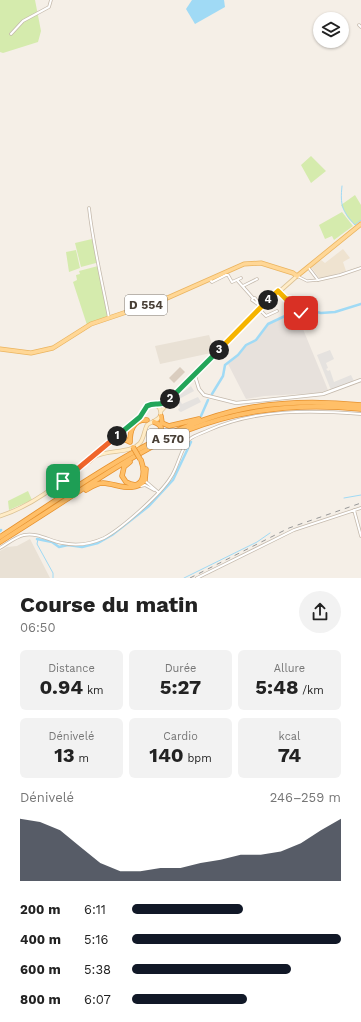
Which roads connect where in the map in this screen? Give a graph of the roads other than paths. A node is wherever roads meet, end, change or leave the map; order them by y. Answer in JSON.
{"nodes":[{"id":1,"x":51,"y":0,"type":"edge"},
{"id":2,"x":11,"y":34,"type":"dead end"},
{"id":3,"x":88,"y":208,"type":"dead end"},
{"id":4,"x":361,"y":224,"type":"edge"},
{"id":5,"x":308,"y":267,"type":"junction"},
{"id":6,"x":361,"y":268,"type":"edge"},
{"id":7,"x":303,"y":271,"type":"junction"},
{"id":8,"x":293,"y":273,"type":"junction"},
{"id":9,"x":297,"y":276,"type":"junction"},
{"id":10,"x":241,"y":278,"type":"dead end"},
{"id":11,"x":210,"y":279,"type":"junction"},
{"id":12,"x":257,"y":279,"type":"dead end"},
{"id":13,"x":237,"y":280,"type":"junction"},
{"id":14,"x":318,"y":280,"type":"junction"},
{"id":15,"x":243,"y":286,"type":"junction"},
{"id":16,"x":278,"y":291,"type":"junction"},
{"id":17,"x":260,"y":307,"type":"junction"},
{"id":18,"x":277,"y":311,"type":"dead end"},
{"id":19,"x":315,"y":316,"type":"dead end"},
{"id":20,"x":109,"y":318,"type":"junction"},
{"id":21,"x":0,"y":350,"type":"edge"},
{"id":22,"x":217,"y":352,"type":"junction"},
{"id":23,"x":193,"y":377,"type":"junction"},
{"id":24,"x":361,"y":380,"type":"edge"},
{"id":25,"x":361,"y":405,"type":"edge"},
{"id":26,"x":158,"y":406,"type":"junction"},
{"id":27,"x":243,"y":409,"type":"junction"},
{"id":28,"x":361,"y":409,"type":"edge"},
{"id":29,"x":144,"y":410,"type":"junction"},
{"id":30,"x":161,"y":414,"type":"junction"},
{"id":31,"x":361,"y":414,"type":"edge"},
{"id":32,"x":225,"y":418,"type":"junction"},
{"id":33,"x":147,"y":420,"type":"junction"},
{"id":34,"x":153,"y":422,"type":"junction"},
{"id":35,"x":133,"y":423,"type":"junction"},
{"id":36,"x":130,"y":442,"type":"junction"},
{"id":37,"x":140,"y":459,"type":"junction"},
{"id":38,"x":89,"y":461,"type":"junction"},
{"id":39,"x":75,"y":471,"type":"junction"},
{"id":40,"x":144,"y":482,"type":"junction"},
{"id":41,"x":158,"y":492,"type":"junction"},
{"id":42,"x":361,"y":508,"type":"edge"},
{"id":43,"x":354,"y":510,"type":"junction"},
{"id":44,"x":0,"y":516,"type":"edge"},
{"id":45,"x":32,"y":521,"type":"junction"},
{"id":46,"x":15,"y":527,"type":"junction"},
{"id":47,"x":0,"y":536,"type":"edge"},
{"id":48,"x":361,"y":536,"type":"edge"},
{"id":49,"x":0,"y":542,"type":"edge"},
{"id":50,"x":0,"y":548,"type":"edge"},
{"id":51,"x":197,"y":578,"type":"edge"}],
"edges":[{"from":1,"to":2,"type":"street"},
{"from":3,"to":20,"type":"street"},
{"from":4,"to":5,"type":"main road"},
{"from":5,"to":7,"type":"main road"},
{"from":5,"to":14,"type":"street"},
{"from":6,"to":14,"type":"street"},
{"from":7,"to":8,"type":"main road"},
{"from":7,"to":9,"type":"main road"},
{"from":8,"to":9,"type":"main road","number":"D 554"},
{"from":8,"to":11,"type":"main road","number":"D 554"},
{"from":9,"to":14,"type":"street"},
{"from":9,"to":16,"type":"main road"},
{"from":10,"to":13,"type":"street"},
{"from":11,"to":13,"type":"street"},
{"from":11,"to":20,"type":"main road","number":"D 554"},
{"from":12,"to":15,"type":"street"},
{"from":13,"to":15,"type":"street"},
{"from":15,"to":17,"type":"street"},
{"from":16,"to":17,"type":"main road"},
{"from":16,"to":19,"type":"street"},
{"from":17,"to":18,"type":"street"},
{"from":17,"to":22,"type":"main road"},
{"from":20,"to":21,"type":"main road","number":"D 554"},
{"from":22,"to":23,"type":"main road"},
{"from":22,"to":23,"type":"main road"},
{"from":23,"to":24,"type":"street"},
{"from":23,"to":26,"type":"main road"},
{"from":23,"to":30,"type":"main road"},
{"from":25,"to":27,"type":"highway","number":"A 570"},
{"from":26,"to":29,"type":"main road"},
{"from":26,"to":30,"type":"main road"},
{"from":27,"to":30,"type":"highway"},
{"from":27,"to":46,"type":"highway","number":"A 570"},
{"from":28,"to":32,"type":"highway","number":"A 570"},
{"from":29,"to":33,"type":"main road"},
{"from":29,"to":35,"type":"main road"},
{"from":30,"to":34,"type":"main road"},
{"from":31,"to":41,"type":"street"},
{"from":32,"to":40,"type":"highway"},
{"from":32,"to":45,"type":"highway","number":"A 570"},
{"from":33,"to":34,"type":"main road"},
{"from":33,"to":36,"type":"highway"},
{"from":34,"to":38,"type":"main road"},
{"from":34,"to":46,"type":"highway"},
{"from":35,"to":36,"type":"highway"},
{"from":35,"to":39,"type":"main road"},
{"from":36,"to":37,"type":"highway","bridge":true},
{"from":36,"to":38,"type":"highway"},
{"from":37,"to":40,"type":"highway"},
{"from":37,"to":40,"type":"highway"},
{"from":38,"to":39,"type":"main road"},
{"from":39,"to":44,"type":"main road"},
{"from":40,"to":41,"type":"street"},
{"from":40,"to":41,"type":"street"},
{"from":40,"to":45,"type":"highway"},
{"from":41,"to":50,"type":"street"},
{"from":42,"to":43,"type":"street"},
{"from":43,"to":48,"type":"street"},
{"from":43,"to":51,"type":"street"},
{"from":45,"to":49,"type":"highway","number":"A 570"},
{"from":46,"to":47,"type":"highway","number":"A 570"}]}
